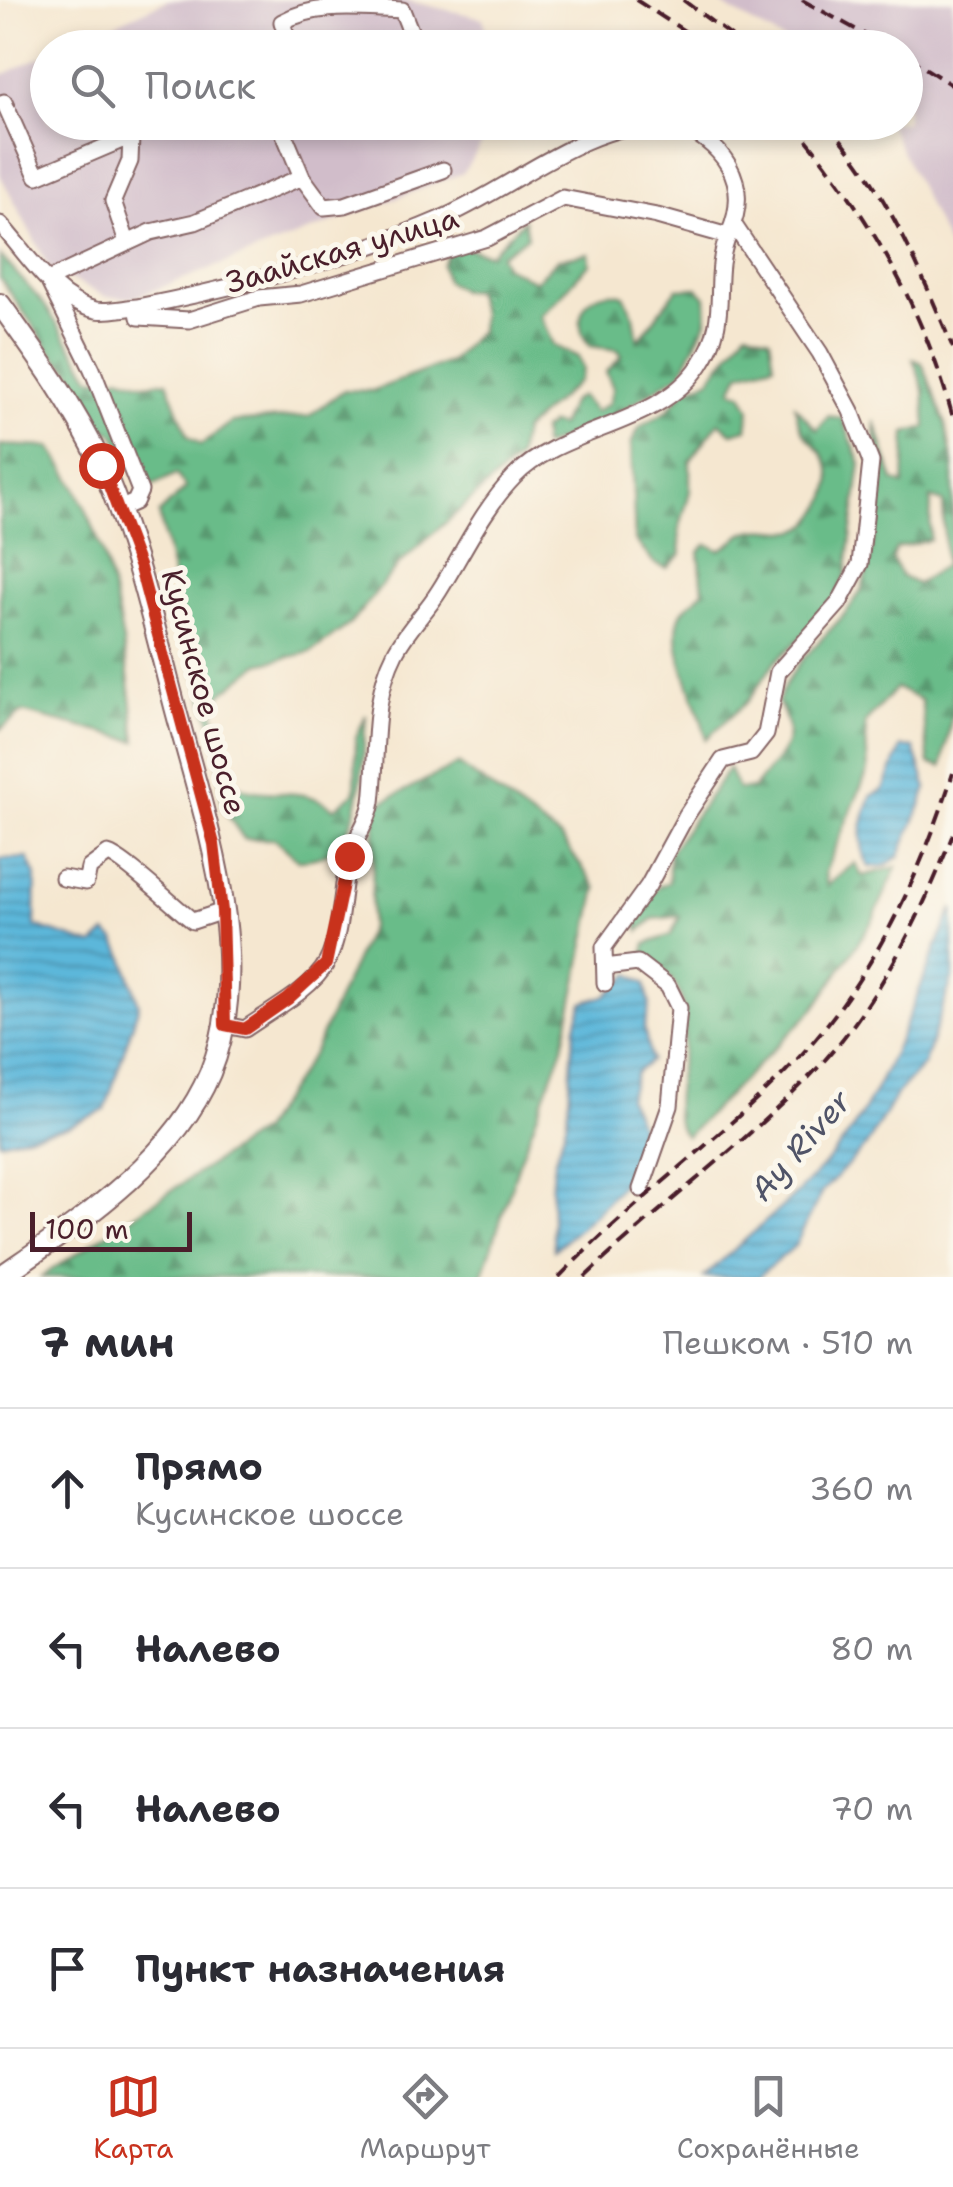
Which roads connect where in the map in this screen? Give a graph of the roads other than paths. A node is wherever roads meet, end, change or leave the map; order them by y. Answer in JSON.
{"nodes":[{"id":1,"x":284,"y":30,"type":"edge"},
{"id":2,"x":410,"y":30,"type":"edge"},
{"id":3,"x":4,"y":102,"type":"dead end"},
{"id":4,"x":122,"y":140,"type":"edge"},
{"id":5,"x":131,"y":140,"type":"edge"},
{"id":6,"x":288,"y":140,"type":"edge"},
{"id":7,"x":584,"y":140,"type":"edge"},
{"id":8,"x":709,"y":140,"type":"edge"},
{"id":9,"x":443,"y":170,"type":"dead end"},
{"id":10,"x":302,"y":177,"type":"junction"},
{"id":11,"x":0,"y":224,"type":"edge"},
{"id":12,"x":731,"y":230,"type":"junction"},
{"id":13,"x":127,"y":242,"type":"junction"},
{"id":14,"x":48,"y":280,"type":"junction"},
{"id":15,"x":0,"y":304,"type":"edge"},
{"id":16,"x":137,"y":307,"type":"junction"},
{"id":17,"x":119,"y":509,"type":"junction"},
{"id":18,"x":63,"y":878,"type":"dead end"},
{"id":19,"x":222,"y":911,"type":"junction"},
{"id":20,"x":225,"y":1025,"type":"junction"},
{"id":21,"x":641,"y":1189,"type":"dead end"},
{"id":22,"x":0,"y":1277,"type":"edge"}],
"edges":[{"from":1,"to":2,"type":"street"},
{"from":3,"to":4,"type":"street"},
{"from":5,"to":13,"type":"street"},
{"from":6,"to":10,"type":"street"},
{"from":7,"to":16,"type":"street"},
{"from":8,"to":12,"type":"street"},
{"from":9,"to":10,"type":"street"},
{"from":10,"to":13,"type":"street"},
{"from":11,"to":14,"type":"street","name":"Заайская улица"},
{"from":12,"to":16,"type":"street","name":"Заайская улица"},
{"from":12,"to":20,"type":"street"},
{"from":12,"to":21,"type":"street"},
{"from":13,"to":14,"type":"street"},
{"from":14,"to":16,"type":"street","name":"Заайская улица"},
{"from":14,"to":17,"type":"street"},
{"from":15,"to":17,"type":"main road","name":"Кусинское шоссе"},
{"from":17,"to":19,"type":"main road","name":"Кусинское шоссе"},
{"from":18,"to":19,"type":"street"},
{"from":19,"to":20,"type":"main road","name":"Кусинское шоссе"},
{"from":20,"to":22,"type":"main road","name":"Кусинское шоссе"}]}
